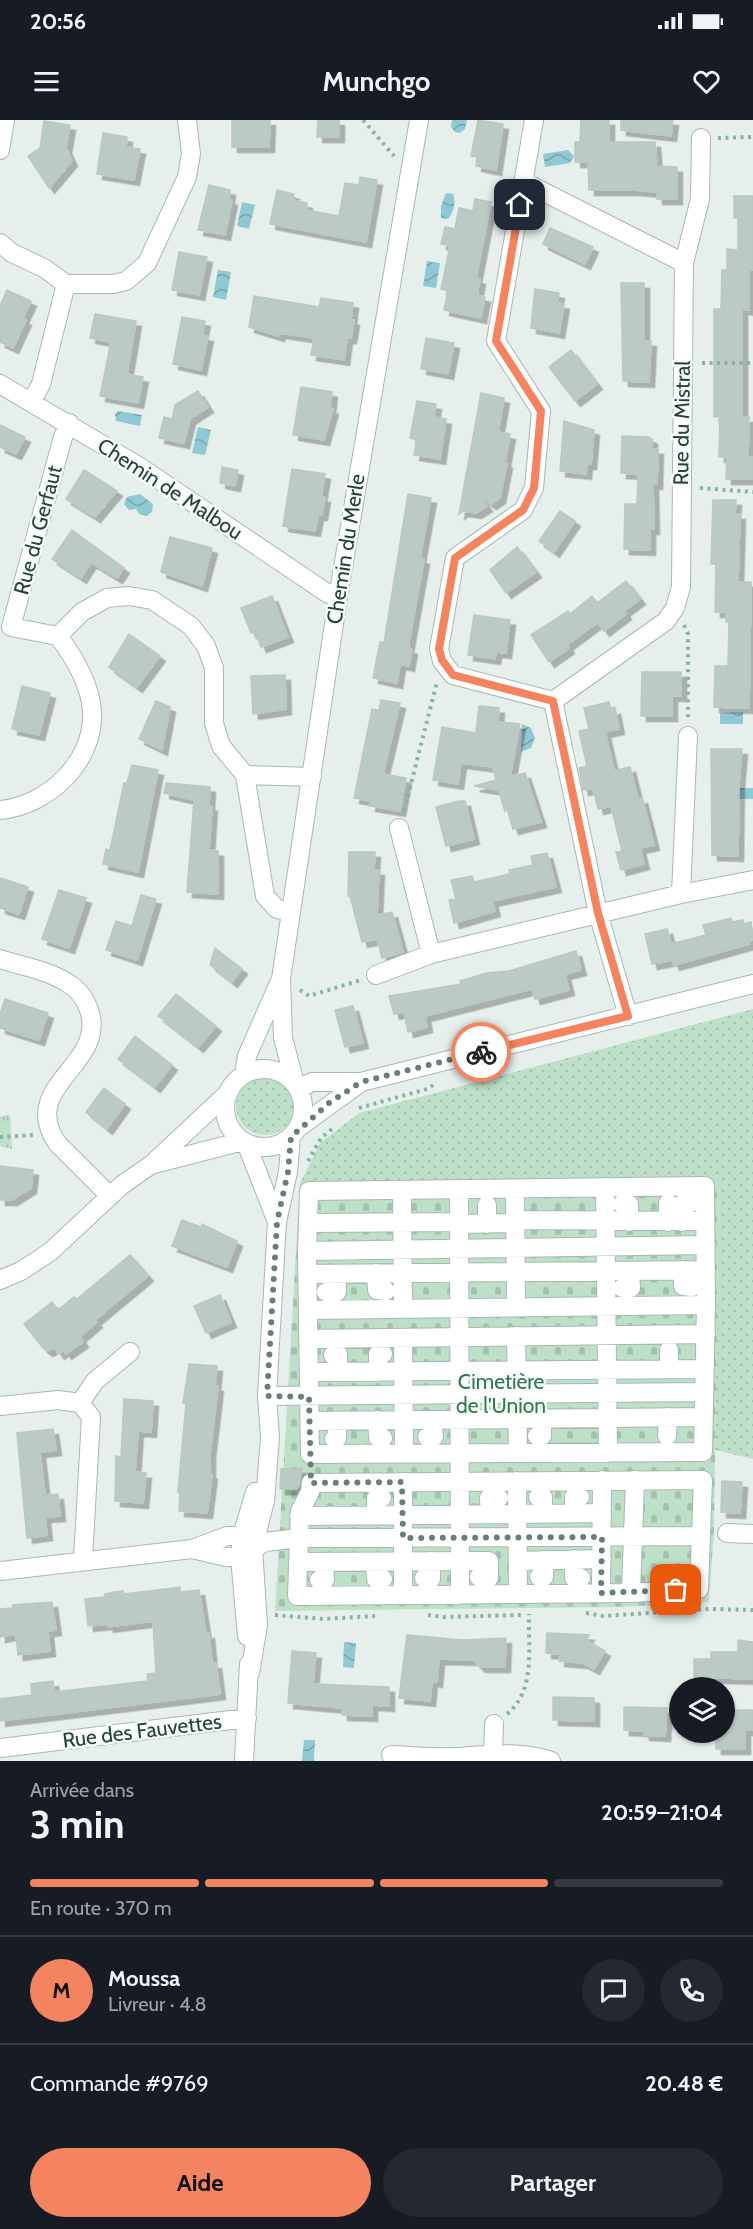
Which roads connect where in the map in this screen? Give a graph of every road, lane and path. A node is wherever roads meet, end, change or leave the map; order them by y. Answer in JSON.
{"nodes":[{"id":1,"x":6,"y":120,"type":"edge"},
{"id":2,"x":187,"y":120,"type":"edge"},
{"id":3,"x":363,"y":120,"type":"edge"},
{"id":4,"x":419,"y":120,"type":"edge"},
{"id":5,"x":534,"y":120,"type":"edge"},
{"id":6,"x":753,"y":137,"type":"edge"},
{"id":7,"x":701,"y":138,"type":"joint"},
{"id":8,"x":385,"y":147,"type":"dead end"},
{"id":9,"x":0,"y":150,"type":"edge"},
{"id":10,"x":524,"y":182,"type":"junction"},
{"id":11,"x":0,"y":243,"type":"edge"},
{"id":12,"x":684,"y":263,"type":"junction"},
{"id":13,"x":66,"y":284,"type":"junction"},
{"id":14,"x":683,"y":363,"type":"junction"},
{"id":15,"x":753,"y":363,"type":"edge"},
{"id":16,"x":0,"y":384,"type":"edge"},
{"id":17,"x":32,"y":401,"type":"junction"},
{"id":18,"x":69,"y":423,"type":"junction"},
{"id":19,"x":681,"y":487,"type":"junction"},
{"id":20,"x":753,"y":492,"type":"edge"},
{"id":21,"x":338,"y":597,"type":"junction"},
{"id":22,"x":675,"y":608,"type":"junction"},
{"id":23,"x":58,"y":636,"type":"junction"},
{"id":24,"x":442,"y":660,"type":"junction"},
{"id":25,"x":553,"y":701,"type":"junction"},
{"id":26,"x":688,"y":736,"type":"joint"},
{"id":27,"x":245,"y":776,"type":"junction"},
{"id":28,"x":312,"y":777,"type":"junction"},
{"id":29,"x":0,"y":810,"type":"edge"},
{"id":30,"x":399,"y":828,"type":"joint"},
{"id":31,"x":753,"y":880,"type":"edge"},
{"id":32,"x":681,"y":894,"type":"junction"},
{"id":33,"x":291,"y":912,"type":"junction"},
{"id":34,"x":598,"y":913,"type":"junction"},
{"id":35,"x":431,"y":954,"type":"junction"},
{"id":36,"x":0,"y":959,"type":"edge"},
{"id":37,"x":376,"y":975,"type":"joint"},
{"id":38,"x":281,"y":979,"type":"junction"},
{"id":39,"x":753,"y":984,"type":"edge"},
{"id":40,"x":628,"y":1016,"type":"junction"},
{"id":41,"x":244,"y":1074,"type":"junction"},
{"id":42,"x":442,"y":1080,"type":"dead end"},
{"id":43,"x":361,"y":1082,"type":"junction"},
{"id":44,"x":297,"y":1086,"type":"junction"},
{"id":45,"x":229,"y":1092,"type":"junction"},
{"id":46,"x":357,"y":1109,"type":"dead end"},
{"id":47,"x":339,"y":1124,"type":"dead end"},
{"id":48,"x":294,"y":1132,"type":"junction"},
{"id":49,"x":0,"y":1137,"type":"edge"},
{"id":50,"x":14,"y":1137,"type":"dead end"},
{"id":51,"x":244,"y":1142,"type":"junction"},
{"id":52,"x":152,"y":1164,"type":"junction"},
{"id":53,"x":289,"y":1167,"type":"junction"},
{"id":54,"x":605,"y":1188,"type":"junction"},
{"id":55,"x":515,"y":1189,"type":"junction"},
{"id":56,"x":402,"y":1190,"type":"junction"},
{"id":57,"x":459,"y":1190,"type":"junction"},
{"id":58,"x":110,"y":1196,"type":"junction"},
{"id":59,"x":668,"y":1203,"type":"dead end"},
{"id":60,"x":691,"y":1203,"type":"dead end"},
{"id":61,"x":621,"y":1204,"type":"dead end"},
{"id":62,"x":487,"y":1205,"type":"dead end"},
{"id":63,"x":640,"y":1216,"type":"junction"},
{"id":64,"x":705,"y":1221,"type":"junction"},
{"id":65,"x":277,"y":1222,"type":"junction"},
{"id":66,"x":402,"y":1222,"type":"junction"},
{"id":67,"x":515,"y":1222,"type":"junction"},
{"id":68,"x":606,"y":1222,"type":"junction"},
{"id":69,"x":675,"y":1222,"type":"junction"},
{"id":70,"x":309,"y":1223,"type":"junction"},
{"id":71,"x":459,"y":1223,"type":"junction"},
{"id":72,"x":487,"y":1224,"type":"junction"},
{"id":73,"x":706,"y":1245,"type":"junction"},
{"id":74,"x":606,"y":1247,"type":"junction"},
{"id":75,"x":459,"y":1248,"type":"junction"},
{"id":76,"x":516,"y":1248,"type":"junction"},
{"id":77,"x":402,"y":1249,"type":"junction"},
{"id":78,"x":307,"y":1251,"type":"junction"},
{"id":79,"x":706,"y":1270,"type":"junction"},
{"id":80,"x":606,"y":1271,"type":"junction"},
{"id":81,"x":459,"y":1272,"type":"junction"},
{"id":82,"x":516,"y":1272,"type":"junction"},
{"id":83,"x":403,"y":1273,"type":"junction"},
{"id":84,"x":307,"y":1274,"type":"junction"},
{"id":85,"x":337,"y":1274,"type":"junction"},
{"id":86,"x":640,"y":1276,"type":"junction"},
{"id":87,"x":673,"y":1276,"type":"junction"},
{"id":88,"x":367,"y":1279,"type":"junction"},
{"id":89,"x":0,"y":1280,"type":"edge"},
{"id":90,"x":692,"y":1287,"type":"dead end"},
{"id":91,"x":622,"y":1288,"type":"dead end"},
{"id":92,"x":386,"y":1291,"type":"dead end"},
{"id":93,"x":326,"y":1292,"type":"dead end"},
{"id":94,"x":706,"y":1305,"type":"junction"},
{"id":95,"x":607,"y":1306,"type":"junction"},
{"id":96,"x":516,"y":1307,"type":"junction"},
{"id":97,"x":459,"y":1308,"type":"junction"},
{"id":98,"x":403,"y":1309,"type":"junction"},
{"id":99,"x":308,"y":1310,"type":"junction"},
{"id":100,"x":706,"y":1334,"type":"junction"},
{"id":101,"x":607,"y":1335,"type":"junction"},
{"id":102,"x":516,"y":1336,"type":"junction"},
{"id":103,"x":459,"y":1337,"type":"junction"},
{"id":104,"x":403,"y":1338,"type":"junction"},
{"id":105,"x":308,"y":1339,"type":"junction"},
{"id":106,"x":130,"y":1352,"type":"dead end"},
{"id":107,"x":383,"y":1354,"type":"dead end"},
{"id":108,"x":629,"y":1362,"type":"junction"},
{"id":109,"x":683,"y":1362,"type":"junction"},
{"id":110,"x":367,"y":1366,"type":"junction"},
{"id":111,"x":516,"y":1370,"type":"junction"},
{"id":112,"x":403,"y":1371,"type":"junction"},
{"id":113,"x":460,"y":1371,"type":"junction"},
{"id":114,"x":309,"y":1372,"type":"junction"},
{"id":115,"x":703,"y":1392,"type":"junction"},
{"id":116,"x":608,"y":1394,"type":"junction"},
{"id":117,"x":460,"y":1395,"type":"junction"},
{"id":118,"x":517,"y":1395,"type":"junction"},
{"id":119,"x":267,"y":1396,"type":"junction"},
{"id":120,"x":403,"y":1396,"type":"junction"},
{"id":121,"x":309,"y":1397,"type":"junction"},
{"id":122,"x":80,"y":1403,"type":"junction"},
{"id":123,"x":0,"y":1406,"type":"edge"},
{"id":124,"x":685,"y":1417,"type":"junction"},
{"id":125,"x":608,"y":1418,"type":"junction"},
{"id":126,"x":460,"y":1419,"type":"junction"},
{"id":127,"x":518,"y":1419,"type":"junction"},
{"id":128,"x":404,"y":1420,"type":"junction"},
{"id":129,"x":310,"y":1421,"type":"junction"},
{"id":130,"x":552,"y":1424,"type":"junction"},
{"id":131,"x":367,"y":1426,"type":"junction"},
{"id":132,"x":537,"y":1436,"type":"dead end"},
{"id":133,"x":676,"y":1436,"type":"dead end"},
{"id":134,"x":383,"y":1438,"type":"dead end"},
{"id":135,"x":518,"y":1453,"type":"junction"},
{"id":136,"x":608,"y":1453,"type":"junction"},
{"id":137,"x":310,"y":1454,"type":"junction"},
{"id":138,"x":404,"y":1454,"type":"junction"},
{"id":139,"x":460,"y":1454,"type":"junction"},
{"id":140,"x":602,"y":1480,"type":"junction"},
{"id":141,"x":635,"y":1480,"type":"junction"},
{"id":142,"x":517,"y":1481,"type":"junction"},
{"id":143,"x":402,"y":1482,"type":"junction"},
{"id":144,"x":430,"y":1482,"type":"junction"},
{"id":145,"x":460,"y":1482,"type":"junction"},
{"id":146,"x":311,"y":1483,"type":"junction"},
{"id":147,"x":499,"y":1498,"type":"dead end"},
{"id":148,"x":602,"y":1513,"type":"junction"},
{"id":149,"x":460,"y":1514,"type":"junction"},
{"id":150,"x":490,"y":1514,"type":"junction"},
{"id":151,"x":517,"y":1514,"type":"junction"},
{"id":152,"x":403,"y":1515,"type":"junction"},
{"id":153,"x":430,"y":1515,"type":"junction"},
{"id":154,"x":300,"y":1516,"type":"junction"},
{"id":155,"x":727,"y":1533,"type":"dead end"},
{"id":156,"x":753,"y":1534,"type":"edge"},
{"id":157,"x":701,"y":1536,"type":"junction"},
{"id":158,"x":602,"y":1537,"type":"junction"},
{"id":159,"x":633,"y":1537,"type":"junction"},
{"id":160,"x":299,"y":1538,"type":"junction"},
{"id":161,"x":403,"y":1538,"type":"junction"},
{"id":162,"x":460,"y":1538,"type":"junction"},
{"id":163,"x":518,"y":1538,"type":"junction"},
{"id":164,"x":245,"y":1547,"type":"junction"},
{"id":165,"x":574,"y":1559,"type":"junction"},
{"id":166,"x":602,"y":1559,"type":"junction"},
{"id":167,"x":83,"y":1560,"type":"junction"},
{"id":168,"x":431,"y":1561,"type":"junction"},
{"id":169,"x":460,"y":1561,"type":"junction"},
{"id":170,"x":298,"y":1562,"type":"junction"},
{"id":171,"x":324,"y":1562,"type":"junction"},
{"id":172,"x":375,"y":1562,"type":"junction"},
{"id":173,"x":403,"y":1562,"type":"junction"},
{"id":174,"x":518,"y":1565,"type":"junction"},
{"id":175,"x":0,"y":1571,"type":"edge"},
{"id":176,"x":424,"y":1578,"type":"dead end"},
{"id":177,"x":581,"y":1578,"type":"dead end"},
{"id":178,"x":383,"y":1579,"type":"dead end"},
{"id":179,"x":319,"y":1580,"type":"dead end"},
{"id":180,"x":601,"y":1593,"type":"junction"},
{"id":181,"x":631,"y":1593,"type":"junction"},
{"id":182,"x":460,"y":1594,"type":"junction"},
{"id":183,"x":518,"y":1594,"type":"junction"},
{"id":184,"x":403,"y":1595,"type":"junction"},
{"id":185,"x":529,"y":1614,"type":"dead end"},
{"id":186,"x":248,"y":1718,"type":"junction"},
{"id":187,"x":494,"y":1724,"type":"joint"},
{"id":188,"x":0,"y":1749,"type":"edge"},
{"id":189,"x":493,"y":1754,"type":"junction"},
{"id":190,"x":391,"y":1755,"type":"dead end"},
{"id":191,"x":244,"y":1761,"type":"edge"},
{"id":192,"x":550,"y":1761,"type":"edge"}],
"edges":[{"from":1,"to":9,"type":"street"},
{"from":2,"to":13,"type":"street"},
{"from":3,"to":8,"type":"path"},
{"from":4,"to":21,"type":"street","name":"Chemin du Merle"},
{"from":5,"to":10,"type":"street"},
{"from":6,"to":7,"type":"path"},
{"from":7,"to":12,"type":"street","name":"Rue du Mistral"},
{"from":10,"to":12,"type":"street"},
{"from":10,"to":24,"type":"street"},
{"from":11,"to":13,"type":"street"},
{"from":12,"to":14,"type":"street","name":"Rue du Mistral"},
{"from":13,"to":17,"type":"street"},
{"from":14,"to":15,"type":"path"},
{"from":14,"to":19,"type":"street","name":"Rue du Mistral"},
{"from":16,"to":17,"type":"street","name":"Chemin de Malbou"},
{"from":17,"to":18,"type":"street","name":"Chemin de Malbou"},
{"from":18,"to":21,"type":"street","name":"Chemin de Malbou"},
{"from":18,"to":23,"type":"street","name":"Rue du Gerfaut"},
{"from":19,"to":20,"type":"path"},
{"from":19,"to":22,"type":"street","name":"Rue du Mistral"},
{"from":21,"to":28,"type":"street","name":"Chemin du Merle"},
{"from":22,"to":25,"type":"street"},
{"from":22,"to":26,"type":"path"},
{"from":23,"to":27,"type":"street"},
{"from":23,"to":29,"type":"street"},
{"from":24,"to":25,"type":"street"},
{"from":24,"to":30,"type":"path"},
{"from":25,"to":34,"type":"street"},
{"from":26,"to":32,"type":"street"},
{"from":27,"to":28,"type":"street"},
{"from":27,"to":33,"type":"street"},
{"from":28,"to":33,"type":"street","name":"Chemin du Merle"},
{"from":30,"to":35,"type":"street"},
{"from":31,"to":32,"type":"street"},
{"from":32,"to":34,"type":"street"},
{"from":33,"to":38,"type":"street","name":"Chemin du Merle"},
{"from":34,"to":35,"type":"street"},
{"from":34,"to":40,"type":"street"},
{"from":35,"to":37,"type":"street"},
{"from":36,"to":58,"type":"street"},
{"from":37,"to":38,"type":"path"},
{"from":38,"to":41,"type":"street","name":"Chemin du Merle"},
{"from":38,"to":44,"type":"street","name":"Chemin du Merle"},
{"from":39,"to":40,"type":"street"},
{"from":40,"to":43,"type":"street"},
{"from":41,"to":44,"type":"street"},
{"from":41,"to":45,"type":"street"},
{"from":42,"to":46,"type":"path"},
{"from":43,"to":44,"type":"street"},
{"from":43,"to":48,"type":"street"},
{"from":44,"to":48,"type":"street"},
{"from":45,"to":51,"type":"street"},
{"from":45,"to":52,"type":"street"},
{"from":47,"to":53,"type":"path"},
{"from":48,"to":51,"type":"street"},
{"from":48,"to":53,"type":"street"},
{"from":49,"to":50,"type":"path"},
{"from":51,"to":52,"type":"street"},
{"from":51,"to":65,"type":"street"},
{"from":52,"to":58,"type":"street"},
{"from":53,"to":65,"type":"street"},
{"from":54,"to":55,"type":"street"},
{"from":54,"to":64,"type":"street"},
{"from":54,"to":68,"type":"street"},
{"from":55,"to":57,"type":"street"},
{"from":55,"to":67,"type":"street"},
{"from":56,"to":57,"type":"street"},
{"from":56,"to":66,"type":"street"},
{"from":56,"to":70,"type":"street"},
{"from":57,"to":71,"type":"street"},
{"from":58,"to":89,"type":"street"},
{"from":59,"to":69,"type":"street"},
{"from":60,"to":69,"type":"street"},
{"from":61,"to":63,"type":"street"},
{"from":62,"to":72,"type":"street"},
{"from":63,"to":68,"type":"street"},
{"from":63,"to":69,"type":"street"},
{"from":64,"to":69,"type":"street"},
{"from":64,"to":73,"type":"street"},
{"from":65,"to":119,"type":"street"},
{"from":66,"to":70,"type":"street"},
{"from":66,"to":71,"type":"street"},
{"from":66,"to":77,"type":"street"},
{"from":67,"to":68,"type":"street"},
{"from":67,"to":72,"type":"street"},
{"from":67,"to":76,"type":"street"},
{"from":68,"to":74,"type":"street"},
{"from":70,"to":78,"type":"street"},
{"from":71,"to":72,"type":"street"},
{"from":71,"to":75,"type":"street"},
{"from":73,"to":74,"type":"street"},
{"from":73,"to":79,"type":"street"},
{"from":74,"to":76,"type":"street"},
{"from":74,"to":80,"type":"street"},
{"from":75,"to":76,"type":"street"},
{"from":75,"to":77,"type":"street"},
{"from":75,"to":81,"type":"street"},
{"from":76,"to":82,"type":"street"},
{"from":77,"to":78,"type":"street"},
{"from":77,"to":83,"type":"street"},
{"from":78,"to":84,"type":"street"},
{"from":79,"to":87,"type":"street"},
{"from":79,"to":94,"type":"street"},
{"from":80,"to":82,"type":"street"},
{"from":80,"to":86,"type":"street"},
{"from":80,"to":95,"type":"street"},
{"from":81,"to":82,"type":"street"},
{"from":81,"to":83,"type":"street"},
{"from":81,"to":97,"type":"street"},
{"from":82,"to":96,"type":"street"},
{"from":83,"to":88,"type":"street"},
{"from":83,"to":98,"type":"street"},
{"from":84,"to":85,"type":"street"},
{"from":84,"to":99,"type":"street"},
{"from":85,"to":88,"type":"street"},
{"from":85,"to":93,"type":"street"},
{"from":86,"to":87,"type":"street"},
{"from":86,"to":91,"type":"street"},
{"from":87,"to":90,"type":"street"},
{"from":88,"to":92,"type":"street"},
{"from":94,"to":95,"type":"street"},
{"from":94,"to":100,"type":"street"},
{"from":95,"to":96,"type":"street"},
{"from":95,"to":101,"type":"street"},
{"from":96,"to":97,"type":"street"},
{"from":97,"to":98,"type":"street"},
{"from":97,"to":103,"type":"street"},
{"from":98,"to":99,"type":"street"},
{"from":99,"to":105,"type":"street"},
{"from":100,"to":101,"type":"street"},
{"from":100,"to":109,"type":"street"},
{"from":101,"to":102,"type":"street"},
{"from":101,"to":108,"type":"street"},
{"from":102,"to":103,"type":"street"},
{"from":102,"to":111,"type":"street"},
{"from":103,"to":104,"type":"street"},
{"from":103,"to":113,"type":"street"},
{"from":104,"to":105,"type":"street"},
{"from":104,"to":112,"type":"street"},
{"from":105,"to":114,"type":"street"},
{"from":106,"to":122,"type":"street"},
{"from":107,"to":110,"type":"street"},
{"from":108,"to":109,"type":"street"},
{"from":108,"to":111,"type":"street"},
{"from":108,"to":116,"type":"street"},
{"from":109,"to":115,"type":"street"},
{"from":110,"to":112,"type":"street"},
{"from":110,"to":114,"type":"street"},
{"from":111,"to":113,"type":"street"},
{"from":111,"to":118,"type":"street"},
{"from":112,"to":113,"type":"street"},
{"from":112,"to":120,"type":"street"},
{"from":113,"to":117,"type":"street"},
{"from":114,"to":121,"type":"street"},
{"from":115,"to":116,"type":"street"},
{"from":115,"to":124,"type":"street"},
{"from":116,"to":118,"type":"street"},
{"from":116,"to":125,"type":"street"},
{"from":117,"to":118,"type":"street"},
{"from":117,"to":120,"type":"street"},
{"from":117,"to":126,"type":"street"},
{"from":118,"to":127,"type":"street"},
{"from":119,"to":121,"type":"street"},
{"from":119,"to":164,"type":"street"},
{"from":120,"to":121,"type":"street"},
{"from":120,"to":128,"type":"street"},
{"from":121,"to":129,"type":"street"},
{"from":122,"to":123,"type":"street"},
{"from":122,"to":167,"type":"street"},
{"from":124,"to":125,"type":"street"},
{"from":124,"to":133,"type":"street"},
{"from":124,"to":136,"type":"street"},
{"from":125,"to":130,"type":"street"},
{"from":125,"to":136,"type":"street"},
{"from":126,"to":127,"type":"street"},
{"from":126,"to":128,"type":"street"},
{"from":126,"to":139,"type":"street"},
{"from":127,"to":130,"type":"street"},
{"from":127,"to":135,"type":"street"},
{"from":128,"to":131,"type":"street"},
{"from":128,"to":138,"type":"street"},
{"from":129,"to":131,"type":"street"},
{"from":129,"to":137,"type":"street"},
{"from":130,"to":132,"type":"street"},
{"from":131,"to":134,"type":"street"},
{"from":135,"to":136,"type":"street"},
{"from":135,"to":139,"type":"street"},
{"from":137,"to":138,"type":"street"},
{"from":137,"to":146,"type":"street"},
{"from":138,"to":139,"type":"street"},
{"from":139,"to":145,"type":"street"},
{"from":140,"to":141,"type":"street"},
{"from":140,"to":142,"type":"street"},
{"from":140,"to":148,"type":"street"},
{"from":141,"to":157,"type":"street"},
{"from":141,"to":159,"type":"street"},
{"from":142,"to":145,"type":"street"},
{"from":142,"to":151,"type":"street"},
{"from":143,"to":144,"type":"street"},
{"from":143,"to":146,"type":"street"},
{"from":143,"to":152,"type":"street"},
{"from":144,"to":145,"type":"street"},
{"from":144,"to":153,"type":"street"},
{"from":145,"to":149,"type":"street"},
{"from":146,"to":154,"type":"street"},
{"from":147,"to":150,"type":"street"},
{"from":148,"to":151,"type":"street"},
{"from":148,"to":158,"type":"street"},
{"from":149,"to":150,"type":"street"},
{"from":149,"to":153,"type":"street"},
{"from":149,"to":162,"type":"street"},
{"from":150,"to":151,"type":"street"},
{"from":151,"to":163,"type":"street"},
{"from":152,"to":153,"type":"street"},
{"from":152,"to":154,"type":"street"},
{"from":152,"to":161,"type":"street"},
{"from":154,"to":160,"type":"street"},
{"from":155,"to":156,"type":"street"},
{"from":157,"to":159,"type":"street"},
{"from":157,"to":181,"type":"street"},
{"from":158,"to":159,"type":"street"},
{"from":158,"to":163,"type":"street"},
{"from":158,"to":166,"type":"street"},
{"from":159,"to":181,"type":"street"},
{"from":160,"to":161,"type":"street"},
{"from":160,"to":164,"type":"street"},
{"from":160,"to":170,"type":"street"},
{"from":161,"to":162,"type":"street"},
{"from":161,"to":173,"type":"street"},
{"from":162,"to":163,"type":"street"},
{"from":162,"to":169,"type":"street"},
{"from":163,"to":174,"type":"street"},
{"from":164,"to":167,"type":"street"},
{"from":164,"to":186,"type":"street"},
{"from":165,"to":166,"type":"street"},
{"from":165,"to":174,"type":"street"},
{"from":165,"to":177,"type":"street"},
{"from":166,"to":180,"type":"street"},
{"from":167,"to":175,"type":"street"},
{"from":168,"to":169,"type":"street"},
{"from":168,"to":173,"type":"street"},
{"from":168,"to":176,"type":"street"},
{"from":169,"to":174,"type":"street"},
{"from":169,"to":182,"type":"street"},
{"from":170,"to":171,"type":"street"},
{"from":170,"to":184,"type":"street"},
{"from":171,"to":172,"type":"street"},
{"from":171,"to":179,"type":"street"},
{"from":172,"to":173,"type":"street"},
{"from":172,"to":178,"type":"street"},
{"from":173,"to":184,"type":"street"},
{"from":174,"to":183,"type":"street"},
{"from":180,"to":181,"type":"street"},
{"from":180,"to":183,"type":"street"},
{"from":182,"to":183,"type":"street"},
{"from":182,"to":184,"type":"street"},
{"from":185,"to":187,"type":"path"},
{"from":186,"to":188,"type":"street","name":"Rue des Fauvettes"},
{"from":186,"to":191,"type":"street"},
{"from":187,"to":189,"type":"street"},
{"from":189,"to":190,"type":"street"},
{"from":189,"to":192,"type":"street"}]}
